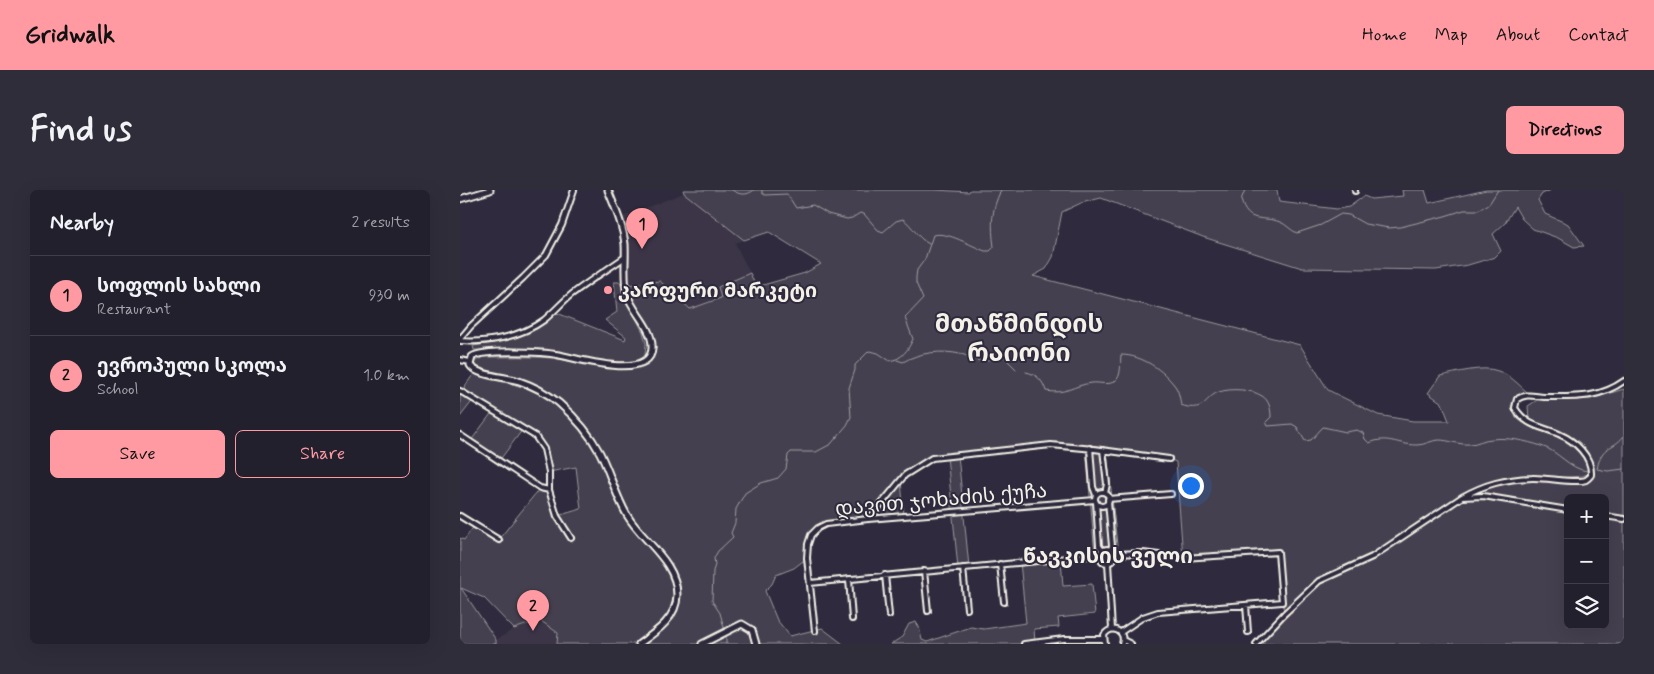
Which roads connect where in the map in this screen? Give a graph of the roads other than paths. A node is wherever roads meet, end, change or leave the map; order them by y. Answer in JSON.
{"nodes":[{"id":1,"x":490,"y":190,"type":"edge"},
{"id":2,"x":574,"y":190,"type":"edge"},
{"id":3,"x":608,"y":190,"type":"edge"},
{"id":4,"x":460,"y":199,"type":"edge"},
{"id":5,"x":625,"y":257,"type":"junction"},
{"id":6,"x":460,"y":340,"type":"edge"},
{"id":7,"x":460,"y":360,"type":"edge"},
{"id":8,"x":470,"y":362,"type":"junction"},
{"id":9,"x":1624,"y":381,"type":"edge"},
{"id":10,"x":460,"y":391,"type":"edge"},
{"id":11,"x":460,"y":435,"type":"edge"},
{"id":12,"x":1090,"y":448,"type":"junction"},
{"id":13,"x":1103,"y":450,"type":"junction"},
{"id":14,"x":1169,"y":459,"type":"dead end"},
{"id":15,"x":549,"y":490,"type":"junction"},
{"id":16,"x":1105,"y":493,"type":"junction"},
{"id":17,"x":1171,"y":494,"type":"dead end"},
{"id":18,"x":1462,"y":498,"type":"junction"},
{"id":19,"x":1096,"y":499,"type":"junction"},
{"id":20,"x":1108,"y":500,"type":"junction"},
{"id":21,"x":1564,"y":509,"type":"edge"},
{"id":22,"x":460,"y":516,"type":"edge"},
{"id":23,"x":1609,"y":517,"type":"edge"},
{"id":24,"x":868,"y":519,"type":"junction"},
{"id":25,"x":1624,"y":519,"type":"edge"},
{"id":26,"x":571,"y":538,"type":"dead end"},
{"id":27,"x":499,"y":540,"type":"dead end"},
{"id":28,"x":1110,"y":549,"type":"junction"},
{"id":29,"x":1102,"y":550,"type":"junction"},
{"id":30,"x":1114,"y":554,"type":"junction"},
{"id":31,"x":1099,"y":555,"type":"junction"},
{"id":32,"x":1108,"y":563,"type":"junction"},
{"id":33,"x":1000,"y":564,"type":"junction"},
{"id":34,"x":962,"y":568,"type":"junction"},
{"id":35,"x":924,"y":571,"type":"junction"},
{"id":36,"x":885,"y":575,"type":"junction"},
{"id":37,"x":849,"y":579,"type":"junction"},
{"id":38,"x":810,"y":583,"type":"junction"},
{"id":39,"x":1004,"y":602,"type":"dead end"},
{"id":40,"x":1246,"y":605,"type":"junction"},
{"id":41,"x":967,"y":609,"type":"dead end"},
{"id":42,"x":928,"y":612,"type":"dead end"},
{"id":43,"x":889,"y":615,"type":"dead end"},
{"id":44,"x":852,"y":619,"type":"dead end"},
{"id":45,"x":1112,"y":629,"type":"junction"},
{"id":46,"x":815,"y":631,"type":"dead end"},
{"id":47,"x":1121,"y":632,"type":"junction"},
{"id":48,"x":1248,"y":632,"type":"dead end"},
{"id":49,"x":1103,"y":639,"type":"junction"},
{"id":50,"x":1123,"y":642,"type":"edge"},
{"id":51,"x":639,"y":644,"type":"edge"},
{"id":52,"x":702,"y":644,"type":"edge"},
{"id":53,"x":756,"y":644,"type":"edge"},
{"id":54,"x":1024,"y":644,"type":"edge"},
{"id":55,"x":1105,"y":644,"type":"edge"},
{"id":56,"x":1131,"y":644,"type":"edge"},
{"id":57,"x":1256,"y":644,"type":"edge"}],
"edges":[{"from":1,"to":4,"type":"main road"},
{"from":2,"to":6,"type":"street"},
{"from":3,"to":5,"type":"main road"},
{"from":5,"to":6,"type":"street"},
{"from":5,"to":8,"type":"main road"},
{"from":7,"to":8,"type":"street"},
{"from":8,"to":51,"type":"main road"},
{"from":9,"to":18,"type":"street"},
{"from":10,"to":15,"type":"street"},
{"from":11,"to":15,"type":"street"},
{"from":12,"to":13,"type":"street"},
{"from":12,"to":19,"type":"street"},
{"from":12,"to":24,"type":"street"},
{"from":13,"to":14,"type":"street"},
{"from":13,"to":16,"type":"street"},
{"from":15,"to":26,"type":"street"},
{"from":16,"to":19,"type":"street"},
{"from":16,"to":20,"type":"street"},
{"from":17,"to":20,"type":"street"},
{"from":18,"to":21,"type":"street"},
{"from":18,"to":57,"type":"street"},
{"from":19,"to":20,"type":"street"},
{"from":19,"to":24,"type":"street","name":"დავით ჯოხაძის ქუჩა"},
{"from":19,"to":29,"type":"street"},
{"from":20,"to":28,"type":"street"},
{"from":22,"to":27,"type":"street"},
{"from":23,"to":25,"type":"street"},
{"from":24,"to":38,"type":"street","name":"დავით ჯოხაძის ქუჩა"},
{"from":28,"to":29,"type":"street"},
{"from":28,"to":30,"type":"street"},
{"from":29,"to":31,"type":"street"},
{"from":30,"to":32,"type":"street"},
{"from":30,"to":40,"type":"street"},
{"from":31,"to":32,"type":"street"},
{"from":31,"to":33,"type":"street"},
{"from":32,"to":45,"type":"street"},
{"from":33,"to":34,"type":"street"},
{"from":33,"to":39,"type":"street"},
{"from":34,"to":35,"type":"street"},
{"from":34,"to":41,"type":"street"},
{"from":35,"to":36,"type":"street"},
{"from":35,"to":42,"type":"street"},
{"from":36,"to":37,"type":"street"},
{"from":36,"to":43,"type":"street"},
{"from":37,"to":38,"type":"street"},
{"from":37,"to":44,"type":"street"},
{"from":38,"to":46,"type":"street"},
{"from":40,"to":47,"type":"street"},
{"from":40,"to":48,"type":"street"},
{"from":45,"to":47,"type":"street"},
{"from":45,"to":49,"type":"street"},
{"from":47,"to":50,"type":"street"},
{"from":49,"to":54,"type":"street"},
{"from":49,"to":55,"type":"street"},
{"from":50,"to":56,"type":"street"},
{"from":52,"to":53,"type":"main road"}]}
